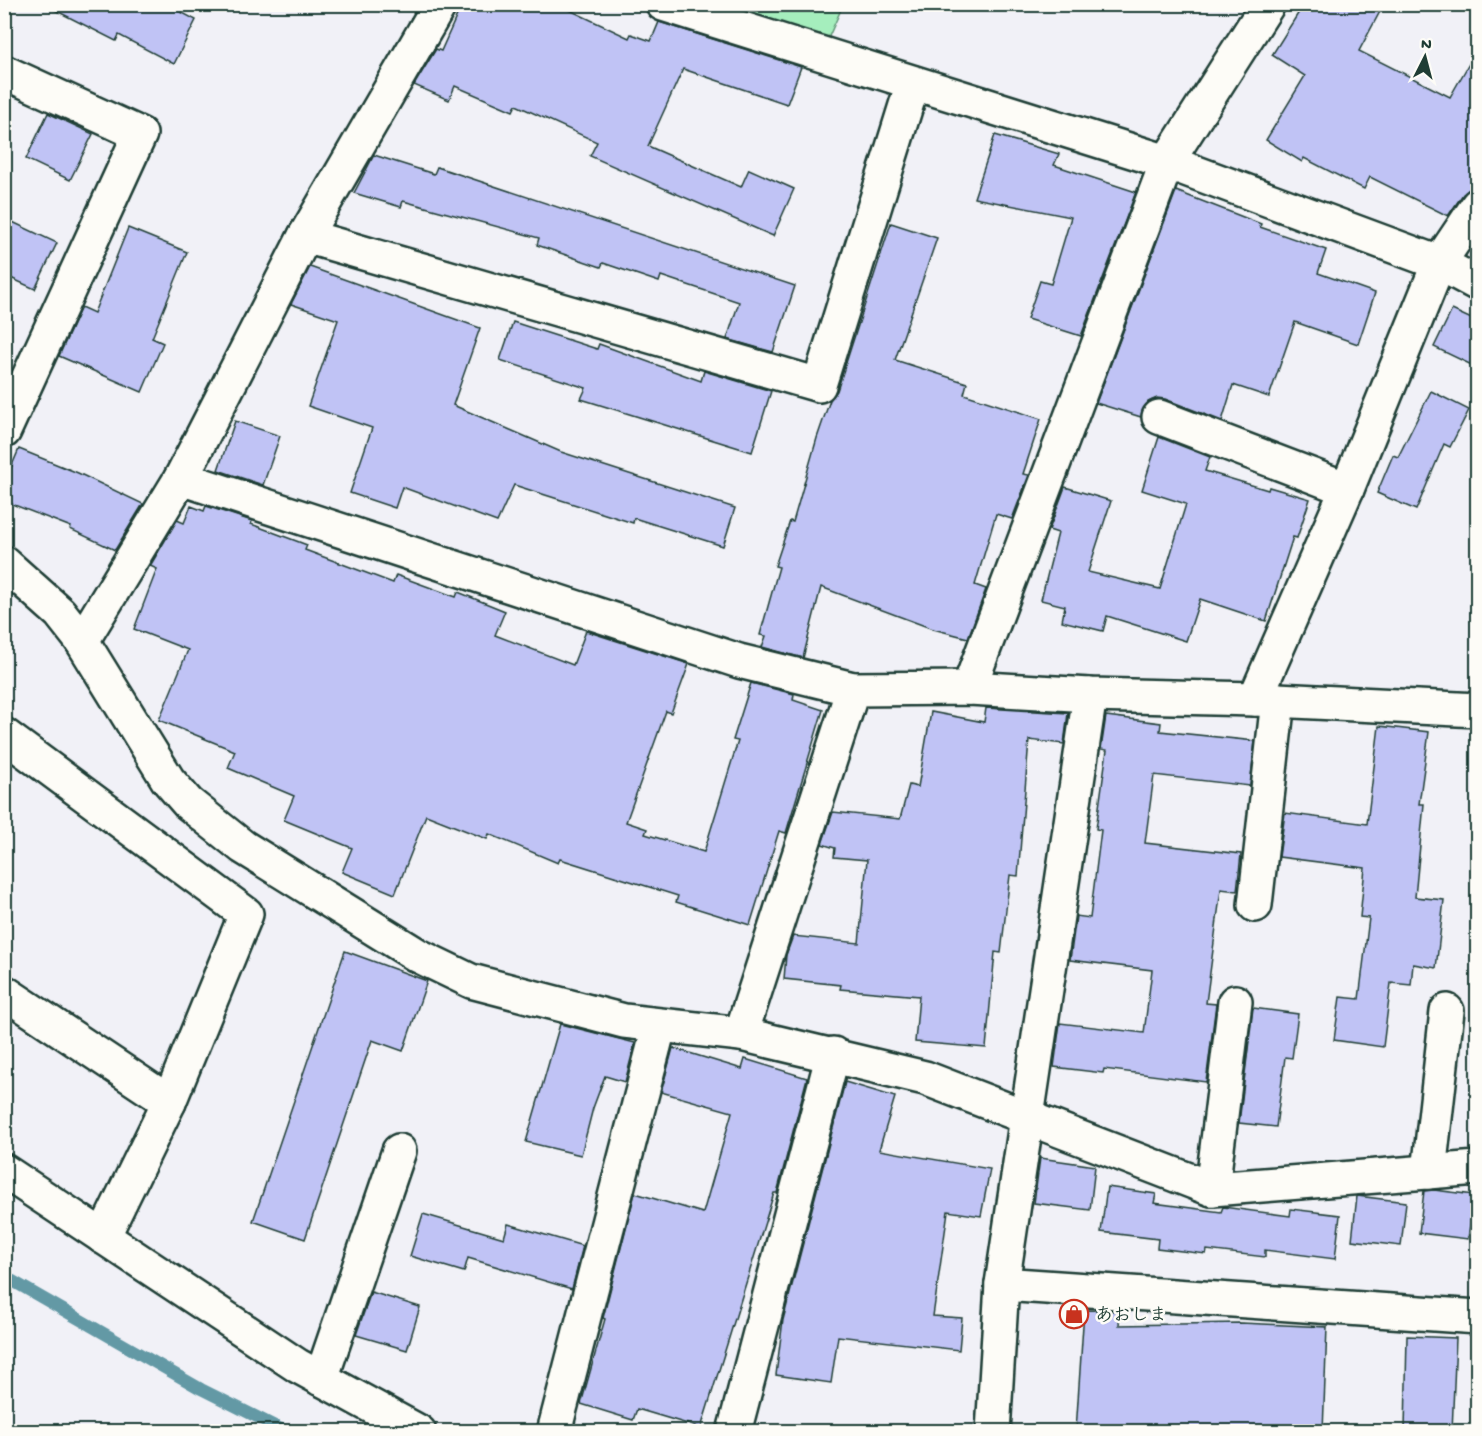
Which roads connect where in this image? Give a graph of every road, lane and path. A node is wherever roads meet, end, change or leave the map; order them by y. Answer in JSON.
{"nodes":[{"id":1,"x":440,"y":4,"type":"edge"},
{"id":2,"x":663,"y":4,"type":"edge"},
{"id":3,"x":1268,"y":4,"type":"edge"},
{"id":4,"x":4,"y":72,"type":"edge"},
{"id":5,"x":913,"y":83,"type":"junction"},
{"id":6,"x":1167,"y":162,"type":"junction"},
{"id":7,"x":1478,"y":204,"type":"edge"},
{"id":8,"x":305,"y":236,"type":"junction"},
{"id":9,"x":1439,"y":263,"type":"junction"},
{"id":10,"x":1478,"y":284,"type":"edge"},
{"id":11,"x":1159,"y":417,"type":"dead end"},
{"id":12,"x":4,"y":431,"type":"edge"},
{"id":13,"x":181,"y":478,"type":"junction"},
{"id":14,"x":1347,"y":489,"type":"junction"},
{"id":15,"x":4,"y":563,"type":"edge"},
{"id":16,"x":82,"y":641,"type":"junction"},
{"id":17,"x":969,"y":688,"type":"junction"},
{"id":18,"x":853,"y":689,"type":"junction"},
{"id":19,"x":1090,"y":695,"type":"junction"},
{"id":20,"x":1267,"y":699,"type":"junction"},
{"id":21,"x":1478,"y":710,"type":"edge"},
{"id":22,"x":4,"y":735,"type":"edge"},
{"id":23,"x":1255,"y":905,"type":"dead end"},
{"id":24,"x":4,"y":992,"type":"edge"},
{"id":25,"x":1235,"y":1002,"type":"dead end"},
{"id":26,"x":1447,"y":1011,"type":"dead end"},
{"id":27,"x":659,"y":1027,"type":"junction"},
{"id":28,"x":741,"y":1034,"type":"junction"},
{"id":29,"x":833,"y":1054,"type":"junction"},
{"id":30,"x":169,"y":1102,"type":"junction"},
{"id":31,"x":1026,"y":1117,"type":"junction"},
{"id":32,"x":399,"y":1151,"type":"dead end"},
{"id":33,"x":1478,"y":1168,"type":"edge"},
{"id":34,"x":4,"y":1171,"type":"edge"},
{"id":35,"x":1430,"y":1172,"type":"junction"},
{"id":36,"x":1212,"y":1189,"type":"junction"},
{"id":37,"x":103,"y":1237,"type":"junction"},
{"id":38,"x":1002,"y":1284,"type":"junction"},
{"id":39,"x":1478,"y":1317,"type":"edge"},
{"id":40,"x":321,"y":1379,"type":"junction"},
{"id":41,"x":419,"y":1431,"type":"edge"},
{"id":42,"x":554,"y":1431,"type":"edge"},
{"id":43,"x":734,"y":1431,"type":"edge"},
{"id":44,"x":993,"y":1431,"type":"edge"}],
"edges":[{"from":1,"to":8,"type":"street"},
{"from":2,"to":5,"type":"street"},
{"from":3,"to":6,"type":"street"},
{"from":4,"to":12,"type":"street"},
{"from":5,"to":6,"type":"street"},
{"from":5,"to":8,"type":"street"},
{"from":6,"to":9,"type":"street"},
{"from":6,"to":17,"type":"street"},
{"from":7,"to":9,"type":"street"},
{"from":8,"to":13,"type":"street"},
{"from":9,"to":10,"type":"street"},
{"from":9,"to":14,"type":"street"},
{"from":11,"to":14,"type":"street"},
{"from":13,"to":16,"type":"street"},
{"from":13,"to":18,"type":"street"},
{"from":14,"to":20,"type":"street"},
{"from":15,"to":16,"type":"street"},
{"from":16,"to":27,"type":"street"},
{"from":17,"to":18,"type":"street"},
{"from":17,"to":19,"type":"street"},
{"from":18,"to":28,"type":"street"},
{"from":19,"to":20,"type":"street"},
{"from":19,"to":31,"type":"street"},
{"from":20,"to":21,"type":"street"},
{"from":20,"to":23,"type":"street"},
{"from":22,"to":30,"type":"street"},
{"from":24,"to":30,"type":"street"},
{"from":25,"to":36,"type":"street"},
{"from":26,"to":35,"type":"street"},
{"from":27,"to":28,"type":"street"},
{"from":27,"to":42,"type":"street"},
{"from":28,"to":29,"type":"street"},
{"from":29,"to":31,"type":"street"},
{"from":29,"to":43,"type":"street"},
{"from":30,"to":37,"type":"street"},
{"from":31,"to":36,"type":"street"},
{"from":31,"to":38,"type":"street"},
{"from":32,"to":40,"type":"street"},
{"from":33,"to":35,"type":"street"},
{"from":34,"to":37,"type":"street"},
{"from":35,"to":36,"type":"street"},
{"from":37,"to":40,"type":"street"},
{"from":38,"to":39,"type":"street"},
{"from":38,"to":44,"type":"street"},
{"from":40,"to":41,"type":"street"}]}
